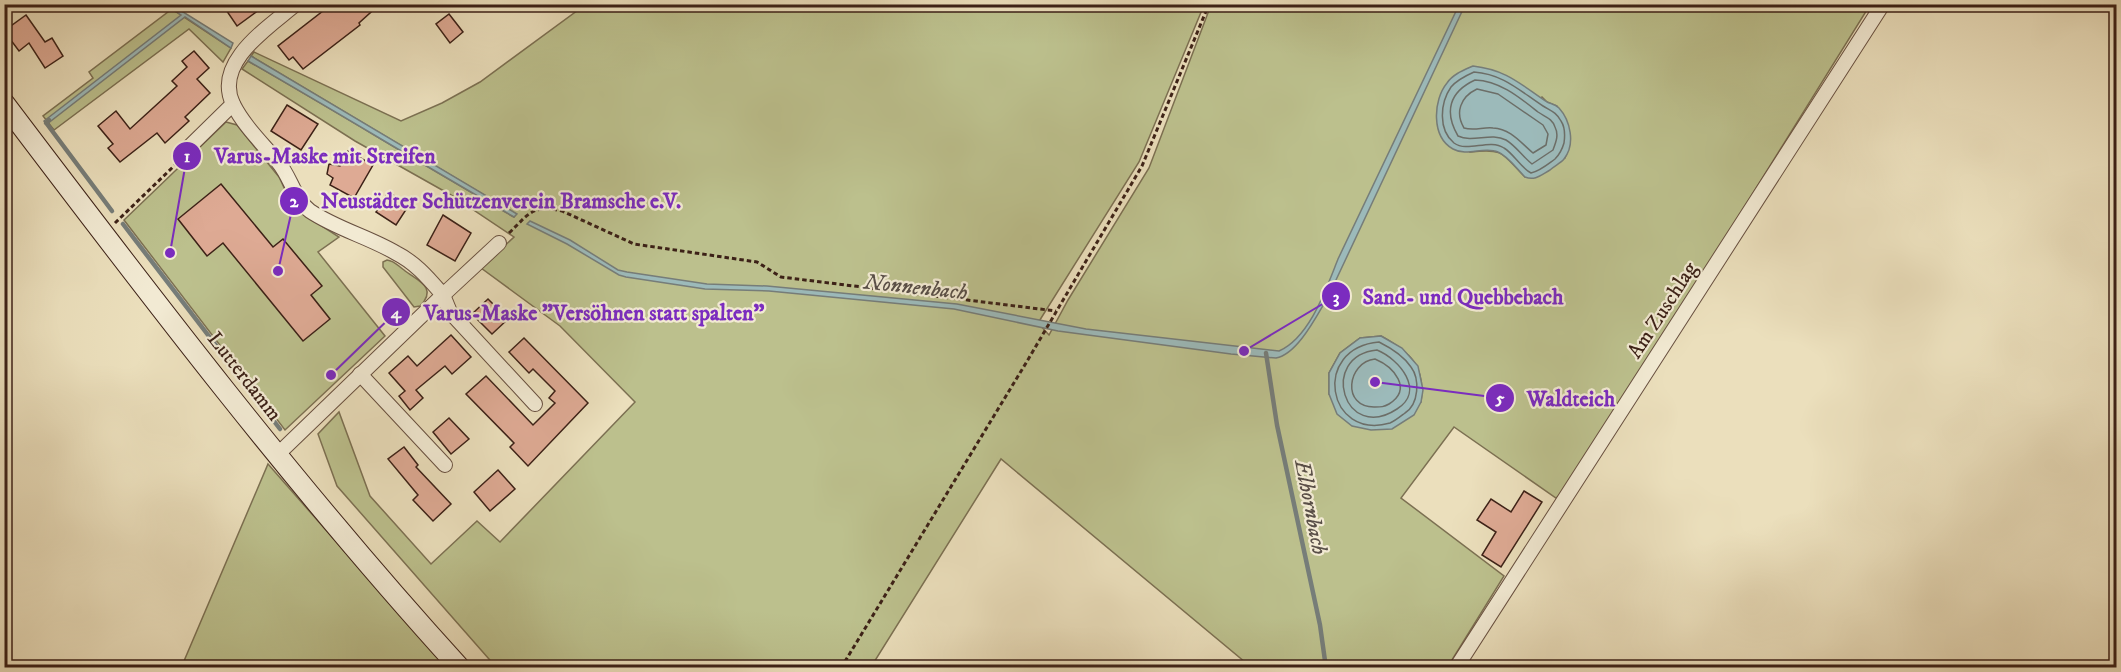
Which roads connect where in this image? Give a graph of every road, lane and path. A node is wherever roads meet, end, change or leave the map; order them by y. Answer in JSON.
{"nodes":[{"id":1,"x":296,"y":4,"type":"edge"},
{"id":2,"x":1209,"y":4,"type":"edge"},
{"id":3,"x":1883,"y":4,"type":"edge"},
{"id":4,"x":4,"y":103,"type":"edge"},
{"id":5,"x":233,"y":104,"type":"junction"},
{"id":6,"x":182,"y":154,"type":"joint"},
{"id":7,"x":114,"y":224,"type":"dead end"},
{"id":8,"x":499,"y":243,"type":"joint"},
{"id":9,"x":443,"y":295,"type":"junction"},
{"id":10,"x":1057,"y":312,"type":"junction"},
{"id":11,"x":360,"y":374,"type":"junction"},
{"id":12,"x":535,"y":404,"type":"dead end"},
{"id":13,"x":276,"y":456,"type":"junction"},
{"id":14,"x":445,"y":465,"type":"dead end"},
{"id":15,"x":460,"y":668,"type":"edge"},
{"id":16,"x":841,"y":668,"type":"edge"},
{"id":17,"x":1456,"y":668,"type":"edge"}],
"edges":[{"from":1,"to":5,"type":"street"},
{"from":2,"to":10,"type":"path"},
{"from":3,"to":17,"type":"street","name":"Am Zuschlag"},
{"from":4,"to":13,"type":"street","name":"Lutterdamm"},
{"from":5,"to":6,"type":"street"},
{"from":5,"to":9,"type":"street"},
{"from":6,"to":7,"type":"path"},
{"from":8,"to":9,"type":"street"},
{"from":8,"to":10,"type":"path"},
{"from":9,"to":11,"type":"street"},
{"from":9,"to":12,"type":"street"},
{"from":10,"to":16,"type":"path"},
{"from":11,"to":13,"type":"street"},
{"from":11,"to":14,"type":"street"},
{"from":13,"to":15,"type":"street","name":"Lutterdamm"}]}
